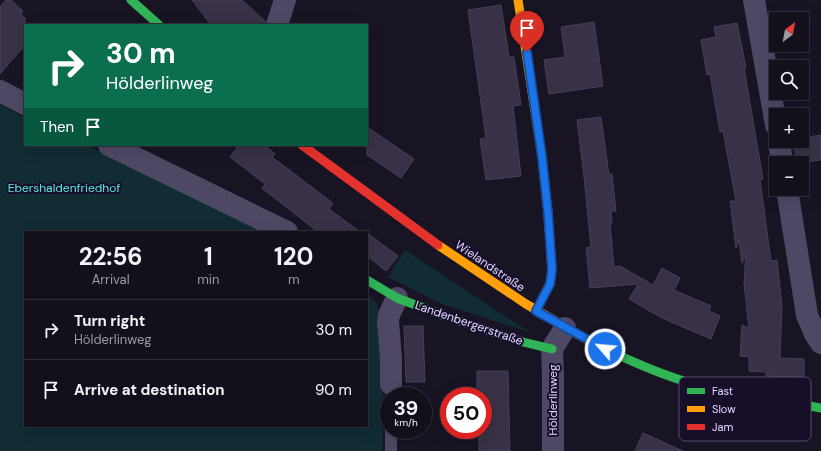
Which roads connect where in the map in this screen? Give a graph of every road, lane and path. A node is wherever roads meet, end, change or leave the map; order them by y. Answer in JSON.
{"nodes":[{"id":1,"x":132,"y":0,"type":"edge"},
{"id":2,"x":285,"y":0,"type":"edge"},
{"id":3,"x":518,"y":0,"type":"edge"},
{"id":4,"x":754,"y":0,"type":"edge"},
{"id":5,"x":157,"y":24,"type":"edge"},
{"id":6,"x":277,"y":24,"type":"edge"},
{"id":7,"x":0,"y":91,"type":"edge"},
{"id":8,"x":24,"y":103,"type":"edge"},
{"id":9,"x":773,"y":108,"type":"edge"},
{"id":10,"x":111,"y":146,"type":"edge"},
{"id":11,"x":303,"y":146,"type":"edge"},
{"id":12,"x":787,"y":196,"type":"edge"},
{"id":13,"x":285,"y":231,"type":"edge"},
{"id":14,"x":368,"y":281,"type":"edge"},
{"id":15,"x":397,"y":298,"type":"junction"},
{"id":16,"x":536,"y":311,"type":"junction"},
{"id":17,"x":565,"y":328,"type":"junction"},
{"id":18,"x":821,"y":343,"type":"edge"},
{"id":19,"x":552,"y":349,"type":"junction"},
{"id":20,"x":679,"y":379,"type":"edge"},
{"id":21,"x":391,"y":387,"type":"edge"},
{"id":22,"x":811,"y":406,"type":"edge"},
{"id":23,"x":821,"y":408,"type":"edge"},
{"id":24,"x":391,"y":439,"type":"edge"},
{"id":25,"x":391,"y":451,"type":"edge"},
{"id":26,"x":553,"y":451,"type":"edge"}],
"edges":[{"from":1,"to":5,"type":"main road"},
{"from":2,"to":6,"type":"street"},
{"from":3,"to":16,"type":"main road"},
{"from":4,"to":9,"type":"street"},
{"from":7,"to":8,"type":"street"},
{"from":10,"to":13,"type":"street"},
{"from":11,"to":16,"type":"main road","name":"Wielandstraße"},
{"from":12,"to":18,"type":"street"},
{"from":14,"to":15,"type":"main road","name":"Landenbergerstraße"},
{"from":15,"to":19,"type":"main road","name":"Landenbergerstraße"},
{"from":15,"to":21,"type":"street"},
{"from":16,"to":17,"type":"main road","name":"Wielandstraße"},
{"from":17,"to":19,"type":"street"},
{"from":17,"to":20,"type":"main road","name":"Wielandstraße"},
{"from":19,"to":26,"type":"street","name":"Hölderlinweg"},
{"from":22,"to":23,"type":"main road","name":"Wielandstraße"},
{"from":24,"to":25,"type":"lane"}]}
